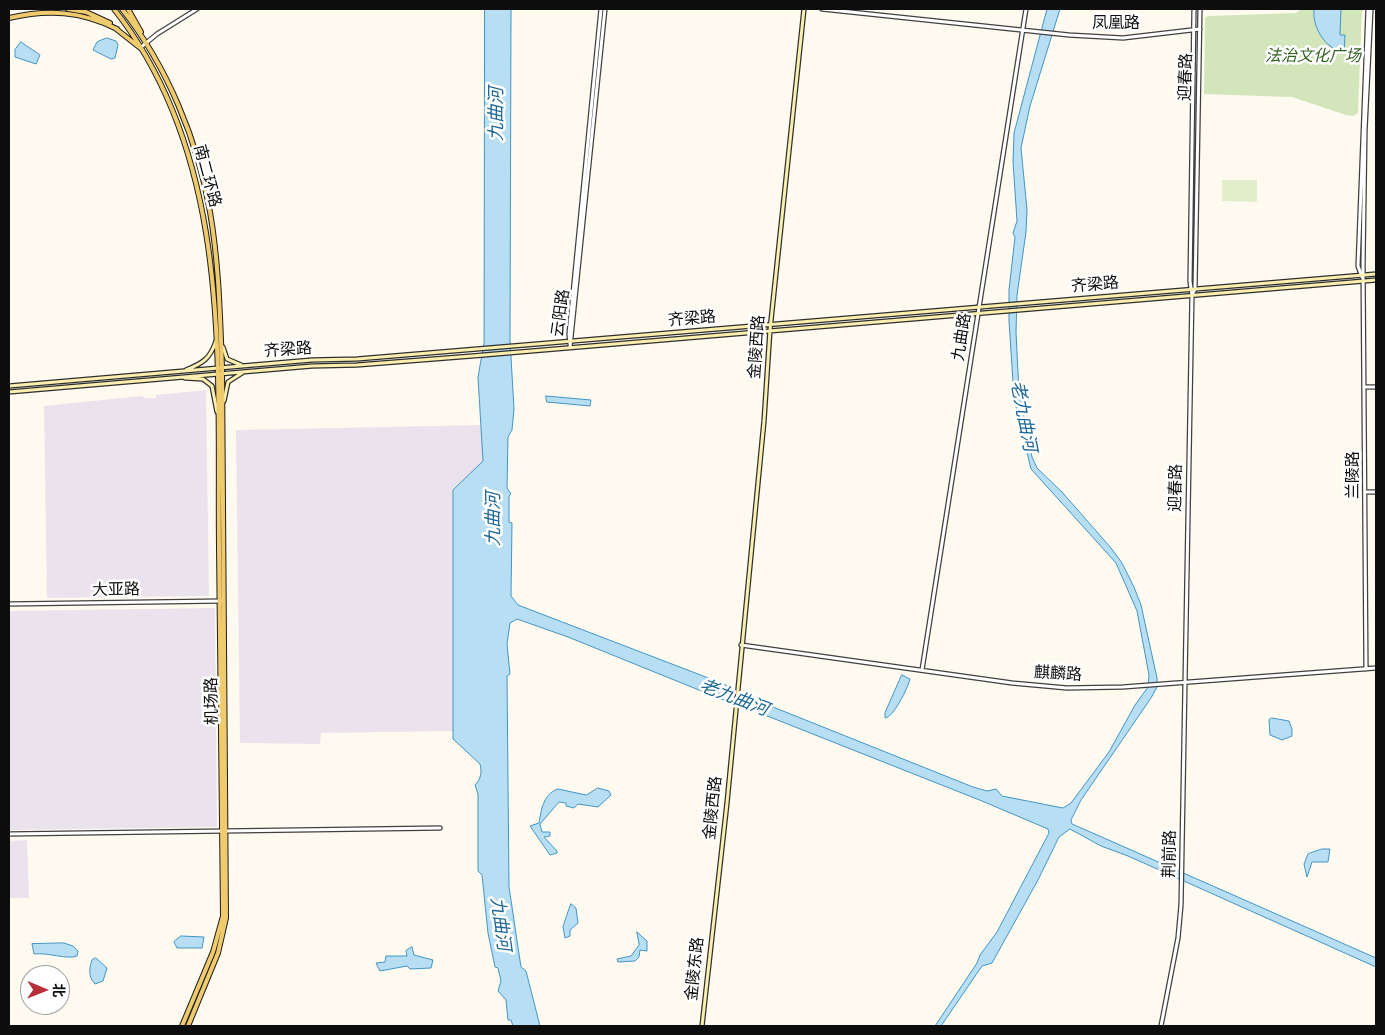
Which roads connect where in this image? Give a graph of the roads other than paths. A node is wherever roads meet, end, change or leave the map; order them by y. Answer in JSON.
{"nodes":[{"id":1,"x":114,"y":9,"type":"edge"},
{"id":2,"x":197,"y":9,"type":"edge"},
{"id":3,"x":601,"y":9,"type":"edge"},
{"id":4,"x":605,"y":9,"type":"edge"},
{"id":5,"x":804,"y":9,"type":"edge"},
{"id":6,"x":822,"y":9,"type":"edge"},
{"id":7,"x":1026,"y":9,"type":"edge"},
{"id":8,"x":1194,"y":9,"type":"edge"},
{"id":9,"x":1200,"y":9,"type":"edge"},
{"id":10,"x":1369,"y":9,"type":"edge"},
{"id":11,"x":125,"y":10,"type":"edge"},
{"id":12,"x":68,"y":11,"type":"edge"},
{"id":13,"x":9,"y":18,"type":"edge"},
{"id":14,"x":1200,"y":29,"type":"junction"},
{"id":15,"x":1023,"y":30,"type":"junction"},
{"id":16,"x":1194,"y":30,"type":"junction"},
{"id":17,"x":146,"y":43,"type":"junction"},
{"id":18,"x":140,"y":48,"type":"junction"},
{"id":19,"x":213,"y":230,"type":"junction"},
{"id":20,"x":207,"y":231,"type":"junction"},
{"id":21,"x":1376,"y":274,"type":"edge"},
{"id":22,"x":1363,"y":275,"type":"junction"},
{"id":23,"x":1376,"y":280,"type":"edge"},
{"id":24,"x":1365,"y":281,"type":"junction"},
{"id":25,"x":1193,"y":289,"type":"junction"},
{"id":26,"x":1192,"y":295,"type":"junction"},
{"id":27,"x":1096,"y":298,"type":"junction"},
{"id":28,"x":1097,"y":303,"type":"junction"},
{"id":29,"x":979,"y":307,"type":"junction"},
{"id":30,"x":978,"y":313,"type":"junction"},
{"id":31,"x":771,"y":324,"type":"junction"},
{"id":32,"x":770,"y":330,"type":"junction"},
{"id":33,"x":218,"y":341,"type":"junction"},
{"id":34,"x":570,"y":341,"type":"junction"},
{"id":35,"x":570,"y":347,"type":"junction"},
{"id":36,"x":247,"y":366,"type":"junction"},
{"id":37,"x":222,"y":367,"type":"junction"},
{"id":38,"x":217,"y":368,"type":"junction"},
{"id":39,"x":181,"y":372,"type":"junction"},
{"id":40,"x":246,"y":372,"type":"junction"},
{"id":41,"x":219,"y":374,"type":"junction"},
{"id":42,"x":180,"y":377,"type":"junction"},
{"id":43,"x":9,"y":386,"type":"edge"},
{"id":44,"x":1365,"y":387,"type":"junction"},
{"id":45,"x":1376,"y":387,"type":"edge"},
{"id":46,"x":9,"y":392,"type":"edge"},
{"id":47,"x":220,"y":414,"type":"junction"},
{"id":48,"x":1365,"y":492,"type":"junction"},
{"id":49,"x":1376,"y":492,"type":"edge"},
{"id":50,"x":221,"y":601,"type":"junction"},
{"id":51,"x":9,"y":604,"type":"edge"},
{"id":52,"x":741,"y":645,"type":"junction"},
{"id":53,"x":1376,"y":668,"type":"edge"},
{"id":54,"x":1366,"y":669,"type":"junction"},
{"id":55,"x":922,"y":670,"type":"junction"},
{"id":56,"x":1186,"y":681,"type":"junction"},
{"id":57,"x":440,"y":828,"type":"dead end"},
{"id":58,"x":224,"y":831,"type":"junction"},
{"id":59,"x":9,"y":834,"type":"edge"},
{"id":60,"x":714,"y":914,"type":"joint"},
{"id":61,"x":182,"y":1026,"type":"edge"},
{"id":62,"x":188,"y":1026,"type":"edge"},
{"id":63,"x":702,"y":1026,"type":"edge"},
{"id":64,"x":1161,"y":1026,"type":"edge"}],
"edges":[{"from":1,"to":18,"type":"main road","name":"南二环路"},
{"from":2,"to":17,"type":"street"},
{"from":3,"to":34,"type":"street","name":"云阳路"},
{"from":4,"to":34,"type":"street","name":"云阳路"},
{"from":5,"to":31,"type":"main road","name":"金陵西路"},
{"from":6,"to":15,"type":"street","name":"凤凰路"},
{"from":7,"to":15,"type":"street","name":"九曲路"},
{"from":8,"to":16,"type":"street","name":"迎春路"},
{"from":9,"to":14,"type":"street","name":"迎春路"},
{"from":10,"to":22,"type":"street","name":"兰陵路"},
{"from":11,"to":17,"type":"main road","name":"南二环路"},
{"from":12,"to":13,"type":"main road"},
{"from":12,"to":18,"type":"main road"},
{"from":14,"to":16,"type":"street","name":"凤凰路"},
{"from":14,"to":25,"type":"street","name":"迎春路"},
{"from":15,"to":16,"type":"street","name":"凤凰路"},
{"from":15,"to":29,"type":"street","name":"九曲路"},
{"from":16,"to":25,"type":"street","name":"迎春路"},
{"from":17,"to":18,"type":"street"},
{"from":17,"to":19,"type":"main road","name":"南二环路"},
{"from":18,"to":20,"type":"main road","name":"南二环路"},
{"from":19,"to":20,"type":"main road"},
{"from":19,"to":33,"type":"main road","name":"南二环路"},
{"from":20,"to":33,"type":"main road","name":"南二环路"},
{"from":21,"to":22,"type":"main road","name":"齐梁路"},
{"from":22,"to":24,"type":"street","name":"兰陵路"},
{"from":22,"to":25,"type":"main road","name":"齐梁路"},
{"from":23,"to":24,"type":"main road","name":"齐梁路"},
{"from":24,"to":26,"type":"main road","name":"齐梁路"},
{"from":24,"to":44,"type":"street","name":"兰陵路"},
{"from":25,"to":26,"type":"street","name":"迎春路"},
{"from":25,"to":27,"type":"main road","name":"齐梁路"},
{"from":26,"to":28,"type":"main road","name":"齐梁路"},
{"from":26,"to":56,"type":"street","name":"迎春路"},
{"from":27,"to":28,"type":"main road"},
{"from":27,"to":29,"type":"main road","name":"齐梁路"},
{"from":28,"to":30,"type":"main road","name":"齐梁路"},
{"from":29,"to":30,"type":"street","name":"九曲路"},
{"from":29,"to":31,"type":"main road","name":"齐梁路"},
{"from":30,"to":32,"type":"main road","name":"齐梁路"},
{"from":30,"to":55,"type":"street","name":"九曲路"},
{"from":31,"to":32,"type":"main road","name":"金陵西路"},
{"from":31,"to":34,"type":"main road","name":"齐梁路"},
{"from":32,"to":35,"type":"main road","name":"齐梁路"},
{"from":32,"to":52,"type":"main road","name":"金陵西路"},
{"from":33,"to":36,"type":"main road"},
{"from":33,"to":37,"type":"main road","name":"南二环路"},
{"from":33,"to":38,"type":"main road","name":"南二环路"},
{"from":33,"to":39,"type":"main road"},
{"from":34,"to":35,"type":"street","name":"云阳路"},
{"from":34,"to":36,"type":"main road","name":"齐梁路"},
{"from":35,"to":40,"type":"main road","name":"齐梁路"},
{"from":36,"to":37,"type":"main road","name":"齐梁路"},
{"from":37,"to":38,"type":"main road","name":"齐梁路"},
{"from":37,"to":41,"type":"main road","name":"机场路"},
{"from":38,"to":39,"type":"main road","name":"齐梁路"},
{"from":38,"to":41,"type":"main road","name":"机场路"},
{"from":39,"to":43,"type":"main road","name":"齐梁路"},
{"from":40,"to":41,"type":"main road","name":"齐梁路"},
{"from":40,"to":47,"type":"main road"},
{"from":41,"to":42,"type":"main road","name":"齐梁路"},
{"from":41,"to":47,"type":"main road","name":"机场路"},
{"from":42,"to":46,"type":"main road","name":"齐梁路"},
{"from":42,"to":47,"type":"main road"},
{"from":44,"to":45,"type":"street"},
{"from":44,"to":48,"type":"street","name":"兰陵路"},
{"from":47,"to":50,"type":"main road","name":"机场路"},
{"from":48,"to":49,"type":"street"},
{"from":48,"to":54,"type":"street","name":"兰陵路"},
{"from":50,"to":51,"type":"street","name":"大亚路"},
{"from":50,"to":58,"type":"main road","name":"机场路"},
{"from":52,"to":55,"type":"street","name":"麒麟路"},
{"from":52,"to":60,"type":"main road","name":"金陵西路"},
{"from":53,"to":54,"type":"street","name":"麒麟路"},
{"from":54,"to":56,"type":"street","name":"麒麟路"},
{"from":55,"to":56,"type":"street","name":"麒麟路"},
{"from":56,"to":64,"type":"street","name":"荆前路"},
{"from":57,"to":58,"type":"street"},
{"from":58,"to":59,"type":"street"},
{"from":58,"to":61,"type":"main road","name":"机场路"},
{"from":58,"to":62,"type":"main road","name":"机场路"},
{"from":60,"to":63,"type":"main road","name":"金陵东路"}]}
